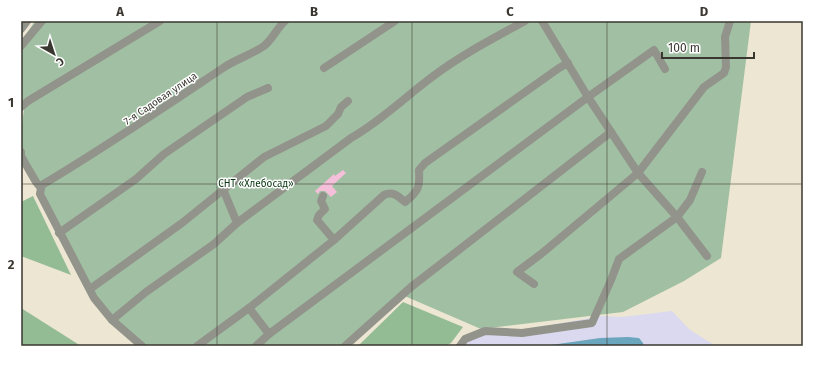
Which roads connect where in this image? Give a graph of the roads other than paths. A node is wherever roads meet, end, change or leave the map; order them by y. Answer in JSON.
{"nodes":[{"id":1,"x":26,"y":21,"type":"edge"},
{"id":2,"x":42,"y":21,"type":"edge"},
{"id":3,"x":160,"y":21,"type":"edge"},
{"id":4,"x":285,"y":21,"type":"edge"},
{"id":5,"x":395,"y":21,"type":"edge"},
{"id":6,"x":525,"y":21,"type":"edge"},
{"id":7,"x":542,"y":21,"type":"edge"},
{"id":8,"x":730,"y":21,"type":"edge"},
{"id":9,"x":21,"y":30,"type":"edge"},
{"id":10,"x":21,"y":46,"type":"edge"},
{"id":11,"x":568,"y":63,"type":"junction"},
{"id":12,"x":324,"y":68,"type":"dead end"},
{"id":13,"x":665,"y":70,"type":"dead end"},
{"id":14,"x":268,"y":88,"type":"dead end"},
{"id":15,"x":588,"y":97,"type":"junction"},
{"id":16,"x":348,"y":101,"type":"dead end"},
{"id":17,"x":21,"y":107,"type":"edge"},
{"id":18,"x":611,"y":132,"type":"junction"},
{"id":19,"x":21,"y":152,"type":"edge"},
{"id":20,"x":702,"y":172,"type":"dead end"},
{"id":21,"x":638,"y":173,"type":"junction"},
{"id":22,"x":41,"y":188,"type":"junction"},
{"id":23,"x":223,"y":189,"type":"junction"},
{"id":24,"x":323,"y":196,"type":"dead end"},
{"id":25,"x":677,"y":216,"type":"junction"},
{"id":26,"x":237,"y":223,"type":"junction"},
{"id":27,"x":59,"y":232,"type":"junction"},
{"id":28,"x":334,"y":240,"type":"junction"},
{"id":29,"x":707,"y":256,"type":"dead end"},
{"id":30,"x":534,"y":284,"type":"dead end"},
{"id":31,"x":90,"y":289,"type":"junction"},
{"id":32,"x":249,"y":308,"type":"junction"},
{"id":33,"x":112,"y":320,"type":"junction"},
{"id":34,"x":269,"y":334,"type":"junction"},
{"id":35,"x":142,"y":346,"type":"edge"},
{"id":36,"x":197,"y":346,"type":"edge"},
{"id":37,"x":256,"y":346,"type":"edge"},
{"id":38,"x":345,"y":346,"type":"edge"},
{"id":39,"x":460,"y":346,"type":"edge"}],
"edges":[{"from":1,"to":9,"type":"lane"},
{"from":2,"to":10,"type":"lane"},
{"from":3,"to":17,"type":"lane"},
{"from":4,"to":22,"type":"lane","name":"7-я Садовая улица"},
{"from":5,"to":12,"type":"lane"},
{"from":6,"to":26,"type":"lane"},
{"from":7,"to":11,"type":"lane"},
{"from":8,"to":21,"type":"lane"},
{"from":11,"to":15,"type":"lane"},
{"from":11,"to":28,"type":"lane"},
{"from":13,"to":15,"type":"lane"},
{"from":14,"to":27,"type":"lane"},
{"from":15,"to":18,"type":"lane"},
{"from":15,"to":34,"type":"lane"},
{"from":16,"to":23,"type":"lane"},
{"from":18,"to":21,"type":"lane"},
{"from":18,"to":38,"type":"lane"},
{"from":19,"to":22,"type":"lane"},
{"from":20,"to":25,"type":"lane"},
{"from":21,"to":25,"type":"lane"},
{"from":21,"to":30,"type":"lane"},
{"from":22,"to":27,"type":"lane"},
{"from":23,"to":26,"type":"lane"},
{"from":23,"to":31,"type":"lane"},
{"from":24,"to":28,"type":"lane"},
{"from":25,"to":29,"type":"lane"},
{"from":25,"to":39,"type":"lane"},
{"from":26,"to":33,"type":"lane"},
{"from":27,"to":31,"type":"lane"},
{"from":28,"to":32,"type":"lane"},
{"from":31,"to":33,"type":"lane"},
{"from":32,"to":34,"type":"lane"},
{"from":32,"to":36,"type":"lane"},
{"from":33,"to":35,"type":"lane"},
{"from":34,"to":37,"type":"lane"}]}
